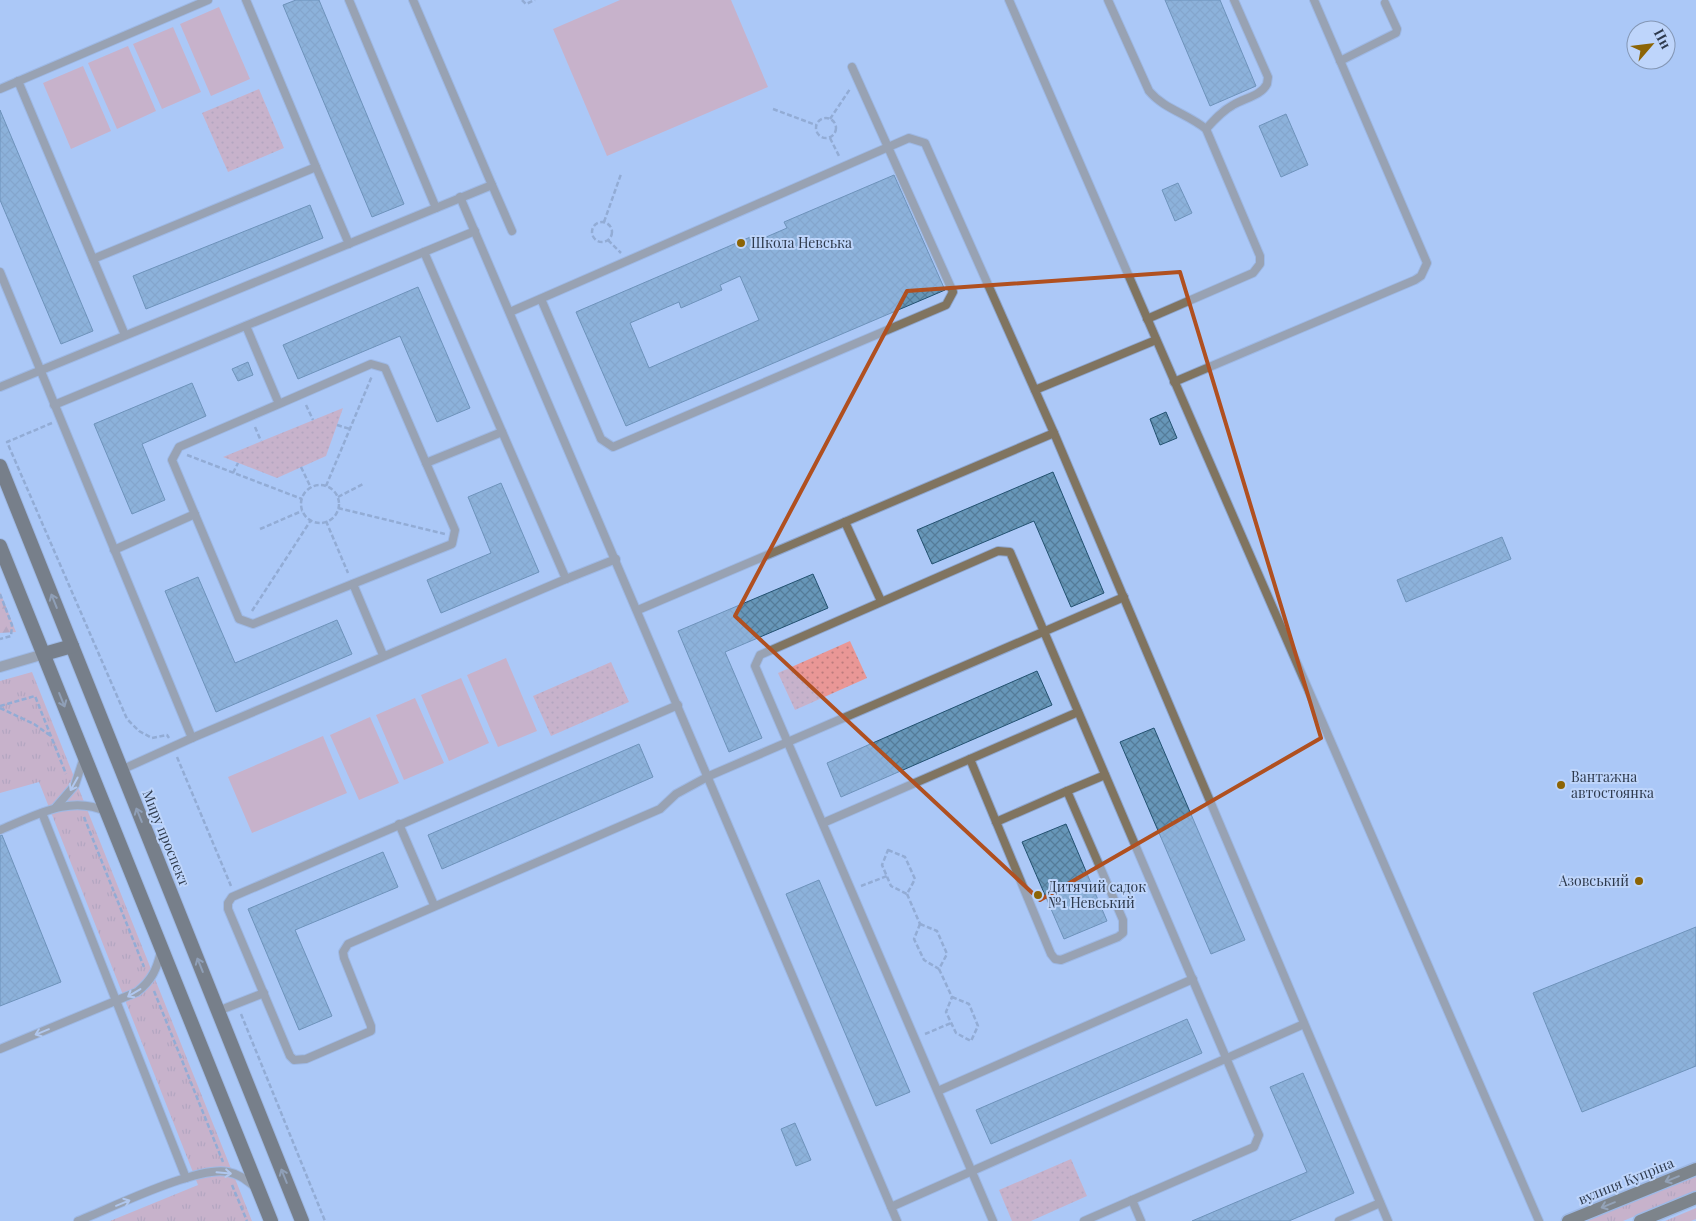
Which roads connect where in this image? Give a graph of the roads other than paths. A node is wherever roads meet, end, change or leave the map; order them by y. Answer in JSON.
{"nodes":[{"id":1,"x":208,"y":0,"type":"edge"},
{"id":2,"x":246,"y":0,"type":"edge"},
{"id":3,"x":348,"y":0,"type":"edge"},
{"id":4,"x":413,"y":0,"type":"edge"},
{"id":5,"x":1009,"y":0,"type":"edge"},
{"id":6,"x":1108,"y":0,"type":"edge"},
{"id":7,"x":1234,"y":0,"type":"edge"},
{"id":8,"x":1314,"y":0,"type":"edge"},
{"id":9,"x":1385,"y":3,"type":"dead end"},
{"id":10,"x":1340,"y":61,"type":"junction"},
{"id":11,"x":852,"y":67,"type":"dead end"},
{"id":12,"x":18,"y":81,"type":"junction"},
{"id":13,"x":0,"y":89,"type":"edge"},
{"id":14,"x":1206,"y":129,"type":"junction"},
{"id":15,"x":888,"y":147,"type":"junction"},
{"id":16,"x":316,"y":167,"type":"junction"},
{"id":17,"x":492,"y":185,"type":"junction"},
{"id":18,"x":460,"y":198,"type":"junction"},
{"id":19,"x":436,"y":208,"type":"junction"},
{"id":20,"x":475,"y":231,"type":"junction"},
{"id":21,"x":512,"y":231,"type":"dead end"},
{"id":22,"x":349,"y":244,"type":"junction"},
{"id":23,"x":424,"y":252,"type":"junction"},
{"id":24,"x":93,"y":259,"type":"junction"},
{"id":25,"x":0,"y":272,"type":"edge"},
{"id":26,"x":541,"y":299,"type":"junction"},
{"id":27,"x":510,"y":312,"type":"junction"},
{"id":28,"x":1147,"y":319,"type":"junction"},
{"id":29,"x":246,"y":326,"type":"junction"},
{"id":30,"x":125,"y":336,"type":"junction"},
{"id":31,"x":1156,"y":340,"type":"junction"},
{"id":32,"x":40,"y":370,"type":"junction"},
{"id":33,"x":1174,"y":382,"type":"junction"},
{"id":34,"x":0,"y":387,"type":"edge"},
{"id":35,"x":1035,"y":390,"type":"junction"},
{"id":36,"x":279,"y":404,"type":"junction"},
{"id":37,"x":54,"y":405,"type":"junction"},
{"id":38,"x":502,"y":432,"type":"junction"},
{"id":39,"x":1054,"y":433,"type":"junction"},
{"id":40,"x":426,"y":463,"type":"junction"},
{"id":41,"x":0,"y":466,"type":"edge"},
{"id":42,"x":195,"y":514,"type":"junction"},
{"id":43,"x":845,"y":522,"type":"junction"},
{"id":44,"x":0,"y":546,"type":"edge"},
{"id":45,"x":114,"y":550,"type":"junction"},
{"id":46,"x":616,"y":559,"type":"junction"},
{"id":47,"x":566,"y":579,"type":"junction"},
{"id":48,"x":353,"y":584,"type":"junction"},
{"id":49,"x":1124,"y":597,"type":"junction"},
{"id":50,"x":881,"y":601,"type":"junction"},
{"id":51,"x":638,"y":610,"type":"junction"},
{"id":52,"x":1044,"y":632,"type":"junction"},
{"id":53,"x":72,"y":646,"type":"junction"},
{"id":54,"x":44,"y":654,"type":"junction"},
{"id":55,"x":383,"y":655,"type":"junction"},
{"id":56,"x":0,"y":667,"type":"edge"},
{"id":57,"x":678,"y":705,"type":"junction"},
{"id":58,"x":1078,"y":712,"type":"junction"},
{"id":59,"x":192,"y":738,"type":"junction"},
{"id":60,"x":788,"y":742,"type":"junction"},
{"id":61,"x":84,"y":755,"type":"junction"},
{"id":62,"x":970,"y":759,"type":"junction"},
{"id":63,"x":121,"y":770,"type":"junction"},
{"id":64,"x":1105,"y":775,"type":"junction"},
{"id":65,"x":709,"y":776,"type":"junction"},
{"id":66,"x":1067,"y":791,"type":"junction"},
{"id":67,"x":55,"y":808,"type":"junction"},
{"id":68,"x":107,"y":812,"type":"junction"},
{"id":69,"x":42,"y":813,"type":"junction"},
{"id":70,"x":996,"y":822,"type":"junction"},
{"id":71,"x":822,"y":823,"type":"junction"},
{"id":72,"x":399,"y":824,"type":"junction"},
{"id":73,"x":0,"y":830,"type":"edge"},
{"id":74,"x":434,"y":905,"type":"junction"},
{"id":75,"x":162,"y":949,"type":"junction"},
{"id":76,"x":1192,"y":979,"type":"junction"},
{"id":77,"x":264,"y":993,"type":"junction"},
{"id":78,"x":117,"y":1002,"type":"junction"},
{"id":79,"x":218,"y":1011,"type":"junction"},
{"id":80,"x":1304,"y":1024,"type":"junction"},
{"id":81,"x":0,"y":1049,"type":"edge"},
{"id":82,"x":1226,"y":1058,"type":"junction"},
{"id":83,"x":938,"y":1091,"type":"junction"},
{"id":84,"x":1696,"y":1169,"type":"edge"},
{"id":85,"x":972,"y":1171,"type":"junction"},
{"id":86,"x":186,"y":1178,"type":"junction"},
{"id":87,"x":258,"y":1190,"type":"junction"},
{"id":88,"x":1696,"y":1198,"type":"edge"},
{"id":89,"x":1132,"y":1200,"type":"junction"},
{"id":90,"x":1380,"y":1203,"type":"junction"},
{"id":91,"x":891,"y":1207,"type":"junction"},
{"id":92,"x":269,"y":1220,"type":"edge"},
{"id":93,"x":78,"y":1221,"type":"edge"},
{"id":94,"x":302,"y":1221,"type":"edge"},
{"id":95,"x":897,"y":1221,"type":"edge"},
{"id":96,"x":993,"y":1221,"type":"edge"},
{"id":97,"x":1084,"y":1221,"type":"edge"},
{"id":98,"x":1141,"y":1221,"type":"edge"},
{"id":99,"x":1339,"y":1221,"type":"edge"},
{"id":100,"x":1388,"y":1221,"type":"edge"},
{"id":101,"x":1539,"y":1221,"type":"edge"},
{"id":102,"x":1568,"y":1221,"type":"edge"},
{"id":103,"x":1640,"y":1221,"type":"edge"}],
"edges":[{"from":1,"to":12,"type":"lane"},
{"from":2,"to":16,"type":"lane"},
{"from":3,"to":19,"type":"lane"},
{"from":4,"to":17,"type":"lane"},
{"from":5,"to":28,"type":"lane"},
{"from":6,"to":14,"type":"lane"},
{"from":7,"to":14,"type":"lane"},
{"from":8,"to":10,"type":"lane"},
{"from":9,"to":10,"type":"lane"},
{"from":10,"to":33,"type":"lane"},
{"from":11,"to":15,"type":"lane"},
{"from":12,"to":13,"type":"lane"},
{"from":12,"to":24,"type":"lane"},
{"from":14,"to":28,"type":"lane"},
{"from":15,"to":26,"type":"lane"},
{"from":15,"to":26,"type":"lane"},
{"from":15,"to":35,"type":"lane"},
{"from":16,"to":22,"type":"lane"},
{"from":16,"to":24,"type":"lane"},
{"from":17,"to":18,"type":"lane"},
{"from":17,"to":21,"type":"lane"},
{"from":18,"to":19,"type":"lane"},
{"from":18,"to":20,"type":"lane"},
{"from":19,"to":22,"type":"lane"},
{"from":20,"to":23,"type":"lane"},
{"from":20,"to":27,"type":"lane"},
{"from":22,"to":30,"type":"lane"},
{"from":23,"to":29,"type":"lane"},
{"from":23,"to":38,"type":"lane"},
{"from":24,"to":30,"type":"lane"},
{"from":25,"to":32,"type":"lane"},
{"from":26,"to":27,"type":"lane"},
{"from":27,"to":46,"type":"lane"},
{"from":28,"to":31,"type":"lane"},
{"from":29,"to":36,"type":"lane"},
{"from":29,"to":37,"type":"lane"},
{"from":30,"to":32,"type":"lane"},
{"from":31,"to":33,"type":"lane"},
{"from":31,"to":35,"type":"lane"},
{"from":32,"to":34,"type":"lane"},
{"from":32,"to":37,"type":"lane"},
{"from":33,"to":101,"type":"lane"},
{"from":35,"to":39,"type":"lane"},
{"from":36,"to":40,"type":"lane"},
{"from":36,"to":42,"type":"lane"},
{"from":37,"to":45,"type":"lane"},
{"from":38,"to":40,"type":"lane"},
{"from":38,"to":47,"type":"lane"},
{"from":39,"to":43,"type":"lane"},
{"from":39,"to":49,"type":"lane"},
{"from":40,"to":48,"type":"lane"},
{"from":53,"to":41,"type":"highway","name":"Миру проспект","one_way":true},
{"from":42,"to":45,"type":"lane"},
{"from":42,"to":48,"type":"lane"},
{"from":43,"to":50,"type":"lane"},
{"from":43,"to":51,"type":"lane"},
{"from":44,"to":54,"type":"highway"},
{"from":45,"to":59,"type":"lane"},
{"from":46,"to":47,"type":"lane"},
{"from":46,"to":51,"type":"lane"},
{"from":47,"to":55,"type":"lane"},
{"from":48,"to":55,"type":"lane"},
{"from":49,"to":52,"type":"lane"},
{"from":49,"to":80,"type":"lane"},
{"from":50,"to":52,"type":"lane"},
{"from":50,"to":60,"type":"lane"},
{"from":51,"to":57,"type":"lane"},
{"from":52,"to":58,"type":"lane"},
{"from":52,"to":60,"type":"lane"},
{"from":53,"to":54,"type":"highway"},
{"from":53,"to":63,"type":"highway","name":"Миру проспект"},
{"from":54,"to":56,"type":"street"},
{"from":54,"to":61,"type":"highway","one_way":true},
{"from":55,"to":59,"type":"lane"},
{"from":57,"to":65,"type":"lane"},
{"from":57,"to":72,"type":"lane"},
{"from":58,"to":62,"type":"lane"},
{"from":58,"to":64,"type":"lane"},
{"from":59,"to":63,"type":"lane"},
{"from":60,"to":65,"type":"lane"},
{"from":60,"to":71,"type":"lane"},
{"from":61,"to":67,"type":"lane","one_way":true},
{"from":61,"to":68,"type":"highway"},
{"from":62,"to":70,"type":"lane"},
{"from":62,"to":71,"type":"lane"},
{"from":79,"to":63,"type":"highway","name":"Миру проспект","one_way":true},
{"from":64,"to":66,"type":"lane"},
{"from":64,"to":76,"type":"lane"},
{"from":65,"to":74,"type":"lane"},
{"from":65,"to":91,"type":"lane"},
{"from":66,"to":70,"type":"lane"},
{"from":66,"to":70,"type":"lane"},
{"from":67,"to":68,"type":"lane"},
{"from":67,"to":69,"type":"lane"},
{"from":68,"to":75,"type":"highway"},
{"from":69,"to":73,"type":"lane"},
{"from":69,"to":78,"type":"lane"},
{"from":71,"to":83,"type":"lane"},
{"from":72,"to":74,"type":"lane"},
{"from":72,"to":77,"type":"lane"},
{"from":74,"to":77,"type":"lane"},
{"from":75,"to":78,"type":"lane","one_way":true},
{"from":75,"to":87,"type":"highway"},
{"from":76,"to":82,"type":"lane"},
{"from":76,"to":83,"type":"lane"},
{"from":77,"to":79,"type":"lane"},
{"from":78,"to":81,"type":"lane","one_way":true},
{"from":78,"to":86,"type":"lane"},
{"from":94,"to":79,"type":"highway","name":"Миру проспект","one_way":true},
{"from":80,"to":82,"type":"lane"},
{"from":80,"to":90,"type":"lane"},
{"from":82,"to":85,"type":"lane"},
{"from":82,"to":89,"type":"lane"},
{"from":83,"to":85,"type":"lane"},
{"from":84,"to":102,"type":"main road","name":"вулиця Купріна","one_way":true},
{"from":85,"to":91,"type":"lane"},
{"from":85,"to":96,"type":"lane"},
{"from":86,"to":87,"type":"lane","one_way":true},
{"from":93,"to":86,"type":"lane","one_way":true},
{"from":87,"to":92,"type":"highway"},
{"from":88,"to":103,"type":"main road"},
{"from":89,"to":97,"type":"lane"},
{"from":89,"to":98,"type":"lane"},
{"from":90,"to":99,"type":"lane"},
{"from":90,"to":100,"type":"lane"},
{"from":91,"to":95,"type":"lane"}]}
